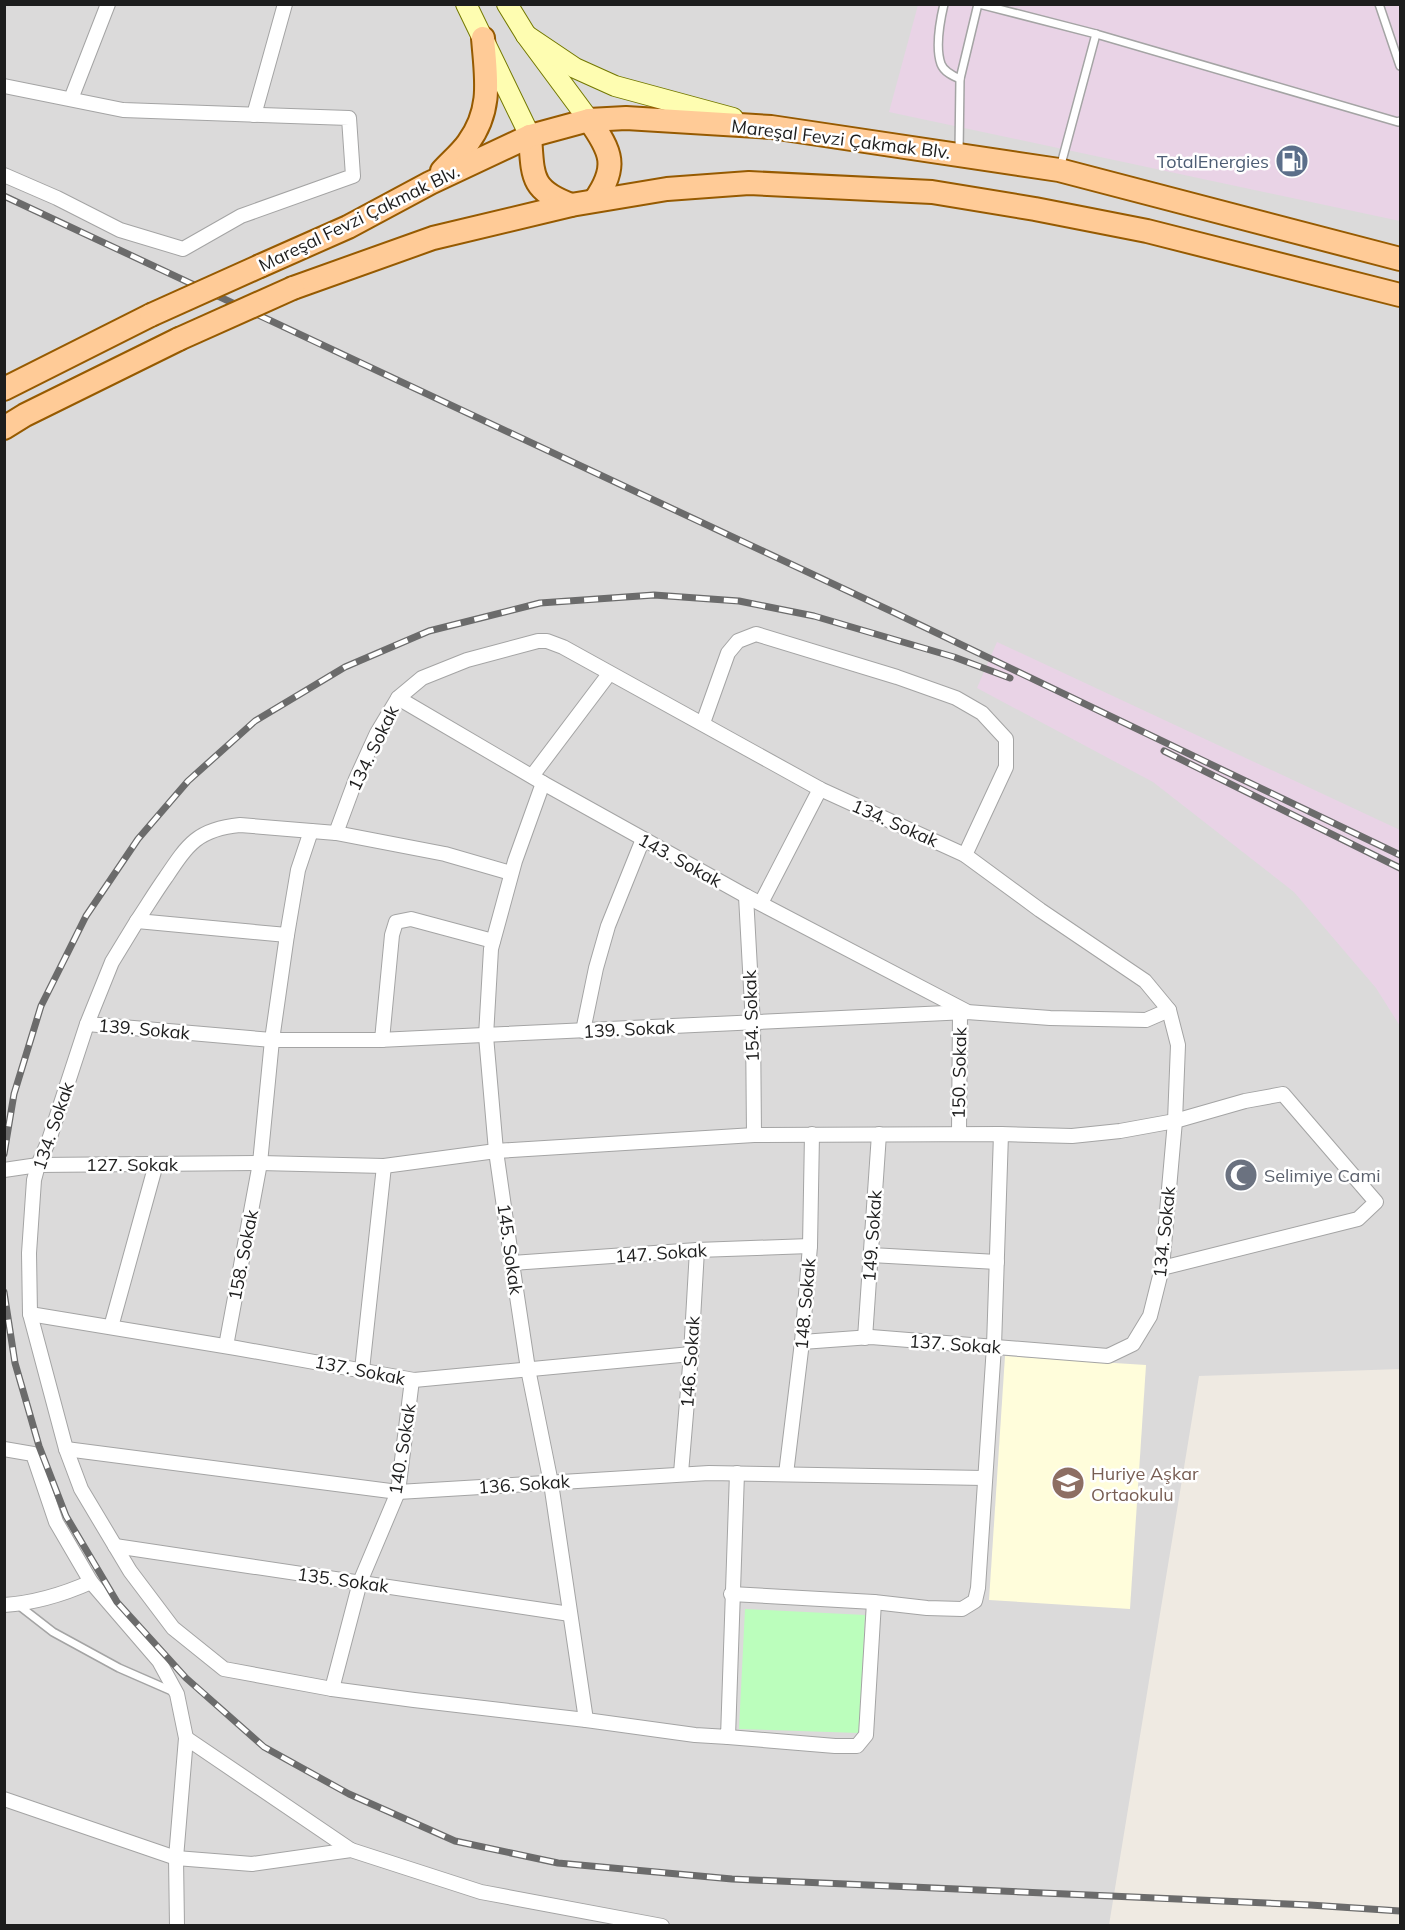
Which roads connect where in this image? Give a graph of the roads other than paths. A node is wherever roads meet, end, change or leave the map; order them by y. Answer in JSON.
{"nodes":[{"id":1,"x":108,"y":4,"type":"edge"},
{"id":2,"x":285,"y":4,"type":"edge"},
{"id":3,"x":466,"y":4,"type":"edge"},
{"id":4,"x":507,"y":4,"type":"edge"},
{"id":5,"x":944,"y":4,"type":"edge"},
{"id":6,"x":978,"y":4,"type":"edge"},
{"id":7,"x":1379,"y":4,"type":"edge"},
{"id":8,"x":526,"y":34,"type":"junction"},
{"id":9,"x":1096,"y":34,"type":"junction"},
{"id":10,"x":483,"y":38,"type":"junction"},
{"id":11,"x":1401,"y":66,"type":"edge"},
{"id":12,"x":960,"y":79,"type":"junction"},
{"id":13,"x":4,"y":86,"type":"edge"},
{"id":14,"x":71,"y":99,"type":"junction"},
{"id":15,"x":254,"y":115,"type":"junction"},
{"id":16,"x":589,"y":120,"type":"junction"},
{"id":17,"x":1401,"y":121,"type":"edge"},
{"id":18,"x":771,"y":127,"type":"junction"},
{"id":19,"x":530,"y":136,"type":"junction"},
{"id":20,"x":959,"y":155,"type":"junction"},
{"id":21,"x":1059,"y":170,"type":"junction"},
{"id":22,"x":4,"y":175,"type":"edge"},
{"id":23,"x":430,"y":183,"type":"junction"},
{"id":24,"x":595,"y":200,"type":"junction"},
{"id":25,"x":571,"y":206,"type":"junction"},
{"id":26,"x":1401,"y":259,"type":"edge"},
{"id":27,"x":1401,"y":295,"type":"edge"},
{"id":28,"x":4,"y":389,"type":"edge"},
{"id":29,"x":4,"y":428,"type":"edge"},
{"id":30,"x":609,"y":674,"type":"junction"},
{"id":31,"x":398,"y":698,"type":"junction"},
{"id":32,"x":703,"y":723,"type":"junction"},
{"id":33,"x":537,"y":780,"type":"junction"},
{"id":34,"x":820,"y":789,"type":"junction"},
{"id":35,"x":310,"y":831,"type":"junction"},
{"id":36,"x":336,"y":833,"type":"junction"},
{"id":37,"x":643,"y":840,"type":"junction"},
{"id":38,"x":965,"y":855,"type":"junction"},
{"id":39,"x":511,"y":873,"type":"junction"},
{"id":40,"x":746,"y":897,"type":"junction"},
{"id":41,"x":761,"y":903,"type":"junction"},
{"id":42,"x":137,"y":921,"type":"junction"},
{"id":43,"x":287,"y":935,"type":"junction"},
{"id":44,"x":493,"y":941,"type":"junction"},
{"id":45,"x":1169,"y":1010,"type":"junction"},
{"id":46,"x":964,"y":1012,"type":"junction"},
{"id":47,"x":87,"y":1024,"type":"junction"},
{"id":48,"x":753,"y":1024,"type":"junction"},
{"id":49,"x":583,"y":1031,"type":"junction"},
{"id":50,"x":486,"y":1036,"type":"junction"},
{"id":51,"x":272,"y":1040,"type":"junction"},
{"id":52,"x":382,"y":1040,"type":"junction"},
{"id":53,"x":1175,"y":1121,"type":"junction"},
{"id":54,"x":812,"y":1134,"type":"junction"},
{"id":55,"x":879,"y":1134,"type":"junction"},
{"id":56,"x":959,"y":1134,"type":"junction"},
{"id":57,"x":1001,"y":1134,"type":"junction"},
{"id":58,"x":754,"y":1135,"type":"junction"},
{"id":59,"x":496,"y":1151,"type":"junction"},
{"id":60,"x":260,"y":1163,"type":"junction"},
{"id":61,"x":156,"y":1164,"type":"junction"},
{"id":62,"x":38,"y":1165,"type":"junction"},
{"id":63,"x":384,"y":1166,"type":"junction"},
{"id":64,"x":4,"y":1170,"type":"edge"},
{"id":65,"x":810,"y":1246,"type":"junction"},
{"id":66,"x":697,"y":1250,"type":"junction"},
{"id":67,"x":871,"y":1255,"type":"junction"},
{"id":68,"x":997,"y":1262,"type":"junction"},
{"id":69,"x":512,"y":1263,"type":"junction"},
{"id":70,"x":1162,"y":1268,"type":"junction"},
{"id":71,"x":30,"y":1314,"type":"junction"},
{"id":72,"x":111,"y":1327,"type":"junction"},
{"id":73,"x":865,"y":1338,"type":"junction"},
{"id":74,"x":802,"y":1341,"type":"junction"},
{"id":75,"x":226,"y":1346,"type":"junction"},
{"id":76,"x":994,"y":1346,"type":"junction"},
{"id":77,"x":691,"y":1354,"type":"junction"},
{"id":78,"x":1108,"y":1356,"type":"joint"},
{"id":79,"x":528,"y":1369,"type":"junction"},
{"id":80,"x":362,"y":1370,"type":"junction"},
{"id":81,"x":412,"y":1380,"type":"junction"},
{"id":82,"x":4,"y":1449,"type":"edge"},
{"id":83,"x":66,"y":1449,"type":"junction"},
{"id":84,"x":681,"y":1473,"type":"junction"},
{"id":85,"x":737,"y":1473,"type":"junction"},
{"id":86,"x":786,"y":1474,"type":"junction"},
{"id":87,"x":984,"y":1478,"type":"junction"},
{"id":88,"x":551,"y":1483,"type":"junction"},
{"id":89,"x":398,"y":1492,"type":"junction"},
{"id":90,"x":115,"y":1546,"type":"junction"},
{"id":91,"x":91,"y":1582,"type":"junction"},
{"id":92,"x":360,"y":1582,"type":"junction"},
{"id":93,"x":731,"y":1594,"type":"junction"},
{"id":94,"x":874,"y":1602,"type":"junction"},
{"id":95,"x":11,"y":1605,"type":"edge"},
{"id":96,"x":570,"y":1614,"type":"junction"},
{"id":97,"x":332,"y":1689,"type":"junction"},
{"id":98,"x":177,"y":1694,"type":"junction"},
{"id":99,"x":586,"y":1720,"type":"junction"},
{"id":100,"x":728,"y":1737,"type":"junction"},
{"id":101,"x":186,"y":1738,"type":"junction"},
{"id":102,"x":4,"y":1799,"type":"edge"},
{"id":103,"x":351,"y":1850,"type":"junction"},
{"id":104,"x":176,"y":1858,"type":"junction"},
{"id":105,"x":177,"y":1926,"type":"edge"},
{"id":106,"x":662,"y":1926,"type":"edge"}],
"edges":[{"from":1,"to":14,"type":"street"},
{"from":2,"to":15,"type":"street"},
{"from":3,"to":10,"type":"main road"},
{"from":4,"to":8,"type":"main road"},
{"from":5,"to":12,"type":"lane"},
{"from":6,"to":9,"type":"lane"},
{"from":6,"to":12,"type":"lane"},
{"from":7,"to":11,"type":"lane"},
{"from":8,"to":16,"type":"main road"},
{"from":8,"to":18,"type":"main road"},
{"from":9,"to":17,"type":"lane"},
{"from":9,"to":21,"type":"lane"},
{"from":10,"to":19,"type":"main road"},
{"from":10,"to":23,"type":"main road"},
{"from":12,"to":20,"type":"lane"},
{"from":13,"to":14,"type":"street"},
{"from":14,"to":15,"type":"street"},
{"from":15,"to":22,"type":"street"},
{"from":16,"to":18,"type":"main road","name":"Mareşal Fevzi Çakmak Blv."},
{"from":16,"to":19,"type":"main road","name":"Mareşal Fevzi Çakmak Blv."},
{"from":16,"to":24,"type":"main road"},
{"from":18,"to":20,"type":"main road","name":"Mareşal Fevzi Çakmak Blv."},
{"from":19,"to":23,"type":"main road","name":"Mareşal Fevzi Çakmak Blv."},
{"from":19,"to":25,"type":"main road"},
{"from":20,"to":21,"type":"main road","name":"Mareşal Fevzi Çakmak Blv."},
{"from":21,"to":26,"type":"main road","name":"Mareşal Fevzi Çakmak Blv."},
{"from":23,"to":28,"type":"main road","name":"Mareşal Fevzi Çakmak Blv.","bridge":true},
{"from":24,"to":25,"type":"main road","name":"Mareşal Fevzi Çakmak Blv."},
{"from":24,"to":27,"type":"main road","name":"Mareşal Fevzi Çakmak Blv."},
{"from":25,"to":29,"type":"main road","name":"Mareşal Fevzi Çakmak Blv.","bridge":true},
{"from":30,"to":31,"type":"street","name":"134. Sokak"},
{"from":30,"to":32,"type":"street","name":"134. Sokak"},
{"from":30,"to":33,"type":"street","name":"145. Sokak"},
{"from":31,"to":33,"type":"street","name":"143. Sokak"},
{"from":31,"to":36,"type":"street","name":"134. Sokak"},
{"from":32,"to":34,"type":"street","name":"134. Sokak"},
{"from":32,"to":38,"type":"street"},
{"from":33,"to":37,"type":"street","name":"143. Sokak"},
{"from":33,"to":39,"type":"street","name":"145. Sokak"},
{"from":34,"to":38,"type":"street","name":"134. Sokak"},
{"from":34,"to":41,"type":"street"},
{"from":35,"to":36,"type":"street","name":"134. Sokak"},
{"from":35,"to":42,"type":"street","name":"134. Sokak"},
{"from":35,"to":43,"type":"street"},
{"from":36,"to":39,"type":"street","name":"134. Sokak"},
{"from":37,"to":40,"type":"street","name":"143. Sokak"},
{"from":37,"to":49,"type":"street"},
{"from":38,"to":45,"type":"street","name":"134. Sokak"},
{"from":39,"to":44,"type":"street","name":"145. Sokak"},
{"from":40,"to":41,"type":"street","name":"143. Sokak"},
{"from":40,"to":48,"type":"street","name":"154. Sokak"},
{"from":41,"to":46,"type":"street","name":"143. Sokak"},
{"from":42,"to":43,"type":"street"},
{"from":42,"to":47,"type":"street","name":"134. Sokak"},
{"from":43,"to":51,"type":"street","name":"158. Sokak"},
{"from":44,"to":50,"type":"street","name":"145. Sokak"},
{"from":44,"to":52,"type":"street"},
{"from":45,"to":46,"type":"street","name":"139. Sokak"},
{"from":45,"to":53,"type":"street","name":"134. Sokak"},
{"from":46,"to":48,"type":"street","name":"139. Sokak"},
{"from":46,"to":56,"type":"street","name":"150. Sokak"},
{"from":47,"to":51,"type":"street","name":"139. Sokak"},
{"from":47,"to":62,"type":"street","name":"134. Sokak"},
{"from":48,"to":49,"type":"street","name":"139. Sokak"},
{"from":48,"to":58,"type":"street","name":"154. Sokak"},
{"from":49,"to":50,"type":"street","name":"139. Sokak"},
{"from":50,"to":52,"type":"street","name":"139. Sokak"},
{"from":50,"to":59,"type":"street","name":"145. Sokak"},
{"from":51,"to":52,"type":"street","name":"139. Sokak"},
{"from":51,"to":60,"type":"street","name":"158. Sokak"},
{"from":53,"to":57,"type":"street","name":"127. Sokak"},
{"from":53,"to":70,"type":"street","name":"134. Sokak"},
{"from":53,"to":70,"type":"street","name":"127. Sokak"},
{"from":54,"to":55,"type":"street","name":"127. Sokak"},
{"from":54,"to":58,"type":"street","name":"127. Sokak"},
{"from":54,"to":65,"type":"street","name":"148. Sokak"},
{"from":55,"to":56,"type":"street","name":"127. Sokak"},
{"from":55,"to":67,"type":"street","name":"149. Sokak"},
{"from":56,"to":57,"type":"street","name":"127. Sokak"},
{"from":57,"to":68,"type":"street"},
{"from":58,"to":59,"type":"street","name":"127. Sokak"},
{"from":59,"to":63,"type":"street","name":"127. Sokak"},
{"from":59,"to":69,"type":"street","name":"145. Sokak"},
{"from":60,"to":61,"type":"street","name":"127. Sokak"},
{"from":60,"to":63,"type":"street","name":"127. Sokak"},
{"from":60,"to":75,"type":"street","name":"158. Sokak"},
{"from":61,"to":62,"type":"street","name":"127. Sokak"},
{"from":61,"to":72,"type":"street"},
{"from":62,"to":64,"type":"street","name":"127. Sokak"},
{"from":62,"to":71,"type":"street","name":"134. Sokak"},
{"from":63,"to":80,"type":"street"},
{"from":65,"to":66,"type":"street","name":"147. Sokak"},
{"from":65,"to":74,"type":"street","name":"148. Sokak"},
{"from":66,"to":69,"type":"street","name":"147. Sokak"},
{"from":66,"to":77,"type":"street","name":"146. Sokak"},
{"from":67,"to":68,"type":"street"},
{"from":67,"to":73,"type":"street","name":"149. Sokak"},
{"from":68,"to":76,"type":"street"},
{"from":69,"to":79,"type":"street","name":"145. Sokak"},
{"from":70,"to":78,"type":"street","name":"134. Sokak"},
{"from":71,"to":72,"type":"street","name":"137. Sokak"},
{"from":71,"to":83,"type":"street","name":"134. Sokak"},
{"from":72,"to":75,"type":"street","name":"137. Sokak"},
{"from":73,"to":74,"type":"street","name":"137. Sokak"},
{"from":73,"to":76,"type":"street","name":"137. Sokak"},
{"from":74,"to":86,"type":"street","name":"148. Sokak"},
{"from":75,"to":80,"type":"street","name":"137. Sokak"},
{"from":76,"to":78,"type":"street","name":"137. Sokak"},
{"from":76,"to":87,"type":"street"},
{"from":77,"to":79,"type":"street","name":"137. Sokak"},
{"from":77,"to":84,"type":"street","name":"146. Sokak"},
{"from":79,"to":81,"type":"street","name":"137. Sokak"},
{"from":79,"to":88,"type":"street","name":"145. Sokak"},
{"from":80,"to":81,"type":"street","name":"137. Sokak"},
{"from":81,"to":89,"type":"street","name":"140. Sokak"},
{"from":82,"to":91,"type":"street"},
{"from":83,"to":89,"type":"street","name":"136. Sokak"},
{"from":83,"to":90,"type":"street","name":"134. Sokak"},
{"from":84,"to":85,"type":"street","name":"136. Sokak"},
{"from":84,"to":88,"type":"street","name":"136. Sokak"},
{"from":85,"to":86,"type":"street","name":"136. Sokak"},
{"from":85,"to":93,"type":"street"},
{"from":86,"to":87,"type":"street","name":"136. Sokak"},
{"from":87,"to":94,"type":"street"},
{"from":88,"to":89,"type":"street","name":"136. Sokak"},
{"from":88,"to":96,"type":"street","name":"145. Sokak"},
{"from":89,"to":92,"type":"street","name":"140. Sokak"},
{"from":90,"to":92,"type":"street","name":"135. Sokak"},
{"from":90,"to":97,"type":"street","name":"134. Sokak"},
{"from":91,"to":95,"type":"street"},
{"from":91,"to":98,"type":"street"},
{"from":92,"to":96,"type":"street","name":"135. Sokak"},
{"from":92,"to":97,"type":"street","name":"140. Sokak"},
{"from":93,"to":94,"type":"street"},
{"from":93,"to":100,"type":"street"},
{"from":94,"to":100,"type":"street","name":"134. Sokak"},
{"from":95,"to":98,"type":"lane"},
{"from":96,"to":99,"type":"street","name":"145. Sokak"},
{"from":97,"to":99,"type":"street","name":"134. Sokak"},
{"from":98,"to":101,"type":"street"},
{"from":99,"to":100,"type":"street","name":"134. Sokak"},
{"from":101,"to":103,"type":"street"},
{"from":101,"to":104,"type":"street"},
{"from":102,"to":104,"type":"street"},
{"from":103,"to":104,"type":"street"},
{"from":103,"to":106,"type":"street"},
{"from":104,"to":105,"type":"street"}]}
